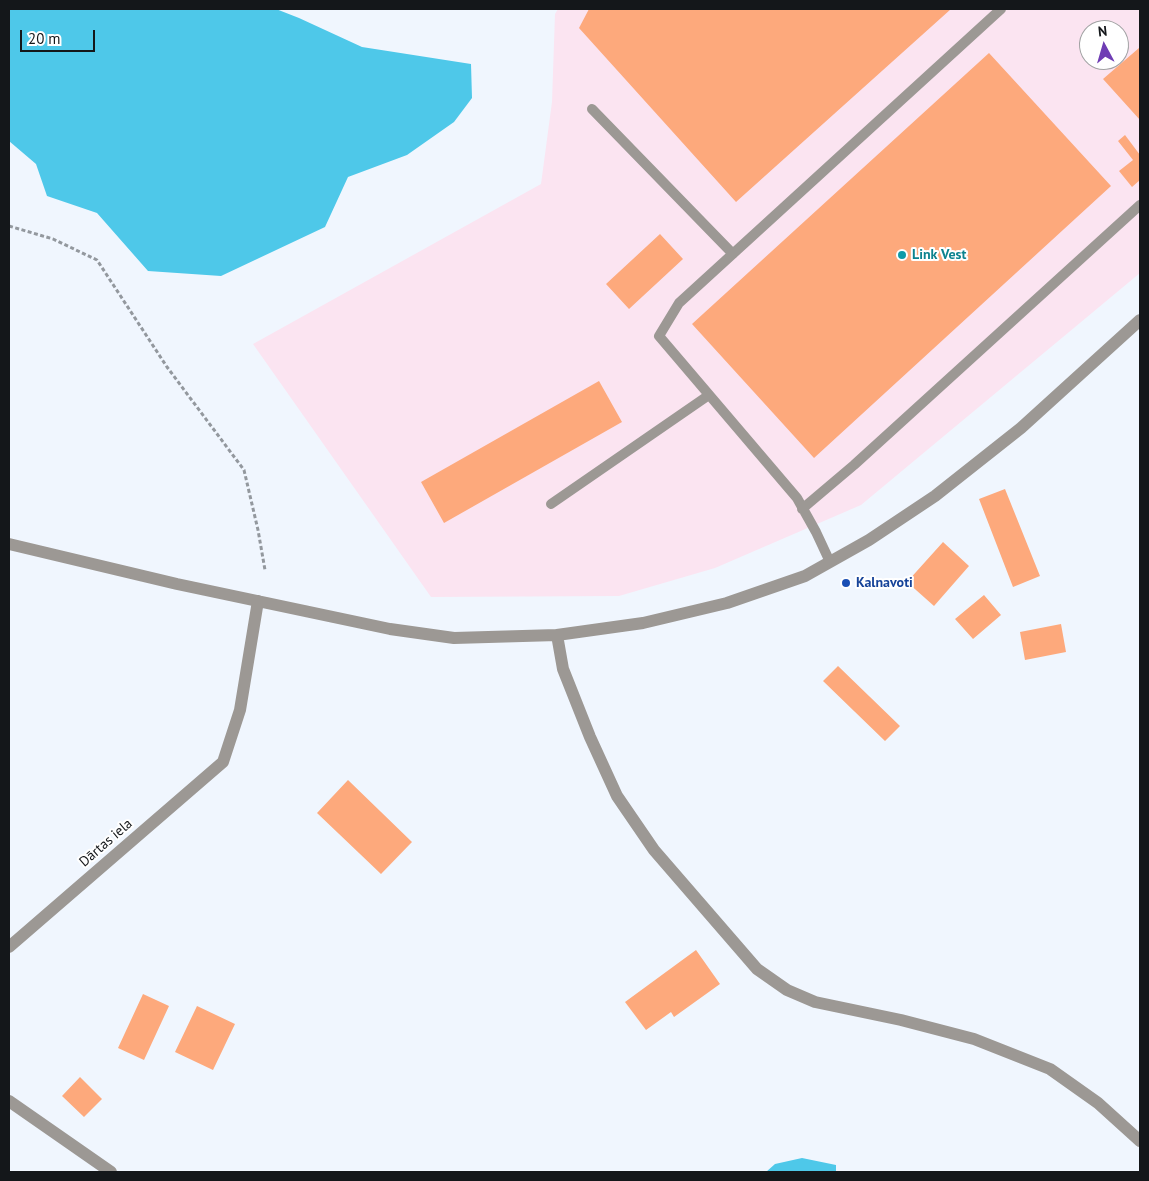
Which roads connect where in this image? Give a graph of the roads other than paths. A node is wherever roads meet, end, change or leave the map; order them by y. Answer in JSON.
{"nodes":[{"id":1,"x":1001,"y":9,"type":"edge"},
{"id":2,"x":592,"y":109,"type":"dead end"},
{"id":3,"x":1140,"y":205,"type":"edge"},
{"id":4,"x":733,"y":254,"type":"junction"},
{"id":5,"x":1140,"y":320,"type":"edge"},
{"id":6,"x":709,"y":395,"type":"junction"},
{"id":7,"x":550,"y":504,"type":"dead end"},
{"id":8,"x":802,"y":509,"type":"junction"},
{"id":9,"x":9,"y":544,"type":"edge"},
{"id":10,"x":830,"y":562,"type":"junction"},
{"id":11,"x":258,"y":600,"type":"junction"},
{"id":12,"x":557,"y":635,"type":"junction"},
{"id":13,"x":9,"y":947,"type":"edge"},
{"id":14,"x":9,"y":1101,"type":"edge"},
{"id":15,"x":1140,"y":1140,"type":"edge"},
{"id":16,"x":110,"y":1172,"type":"edge"}],
"edges":[{"from":1,"to":4,"type":"lane"},
{"from":2,"to":4,"type":"lane"},
{"from":3,"to":8,"type":"lane"},
{"from":4,"to":6,"type":"lane"},
{"from":5,"to":10,"type":"street"},
{"from":6,"to":7,"type":"lane"},
{"from":6,"to":8,"type":"lane"},
{"from":8,"to":10,"type":"lane"},
{"from":9,"to":11,"type":"street"},
{"from":10,"to":12,"type":"street"},
{"from":11,"to":12,"type":"street"},
{"from":11,"to":13,"type":"street","name":"Dārtas iela"},
{"from":12,"to":15,"type":"street"},
{"from":14,"to":16,"type":"street"}]}
